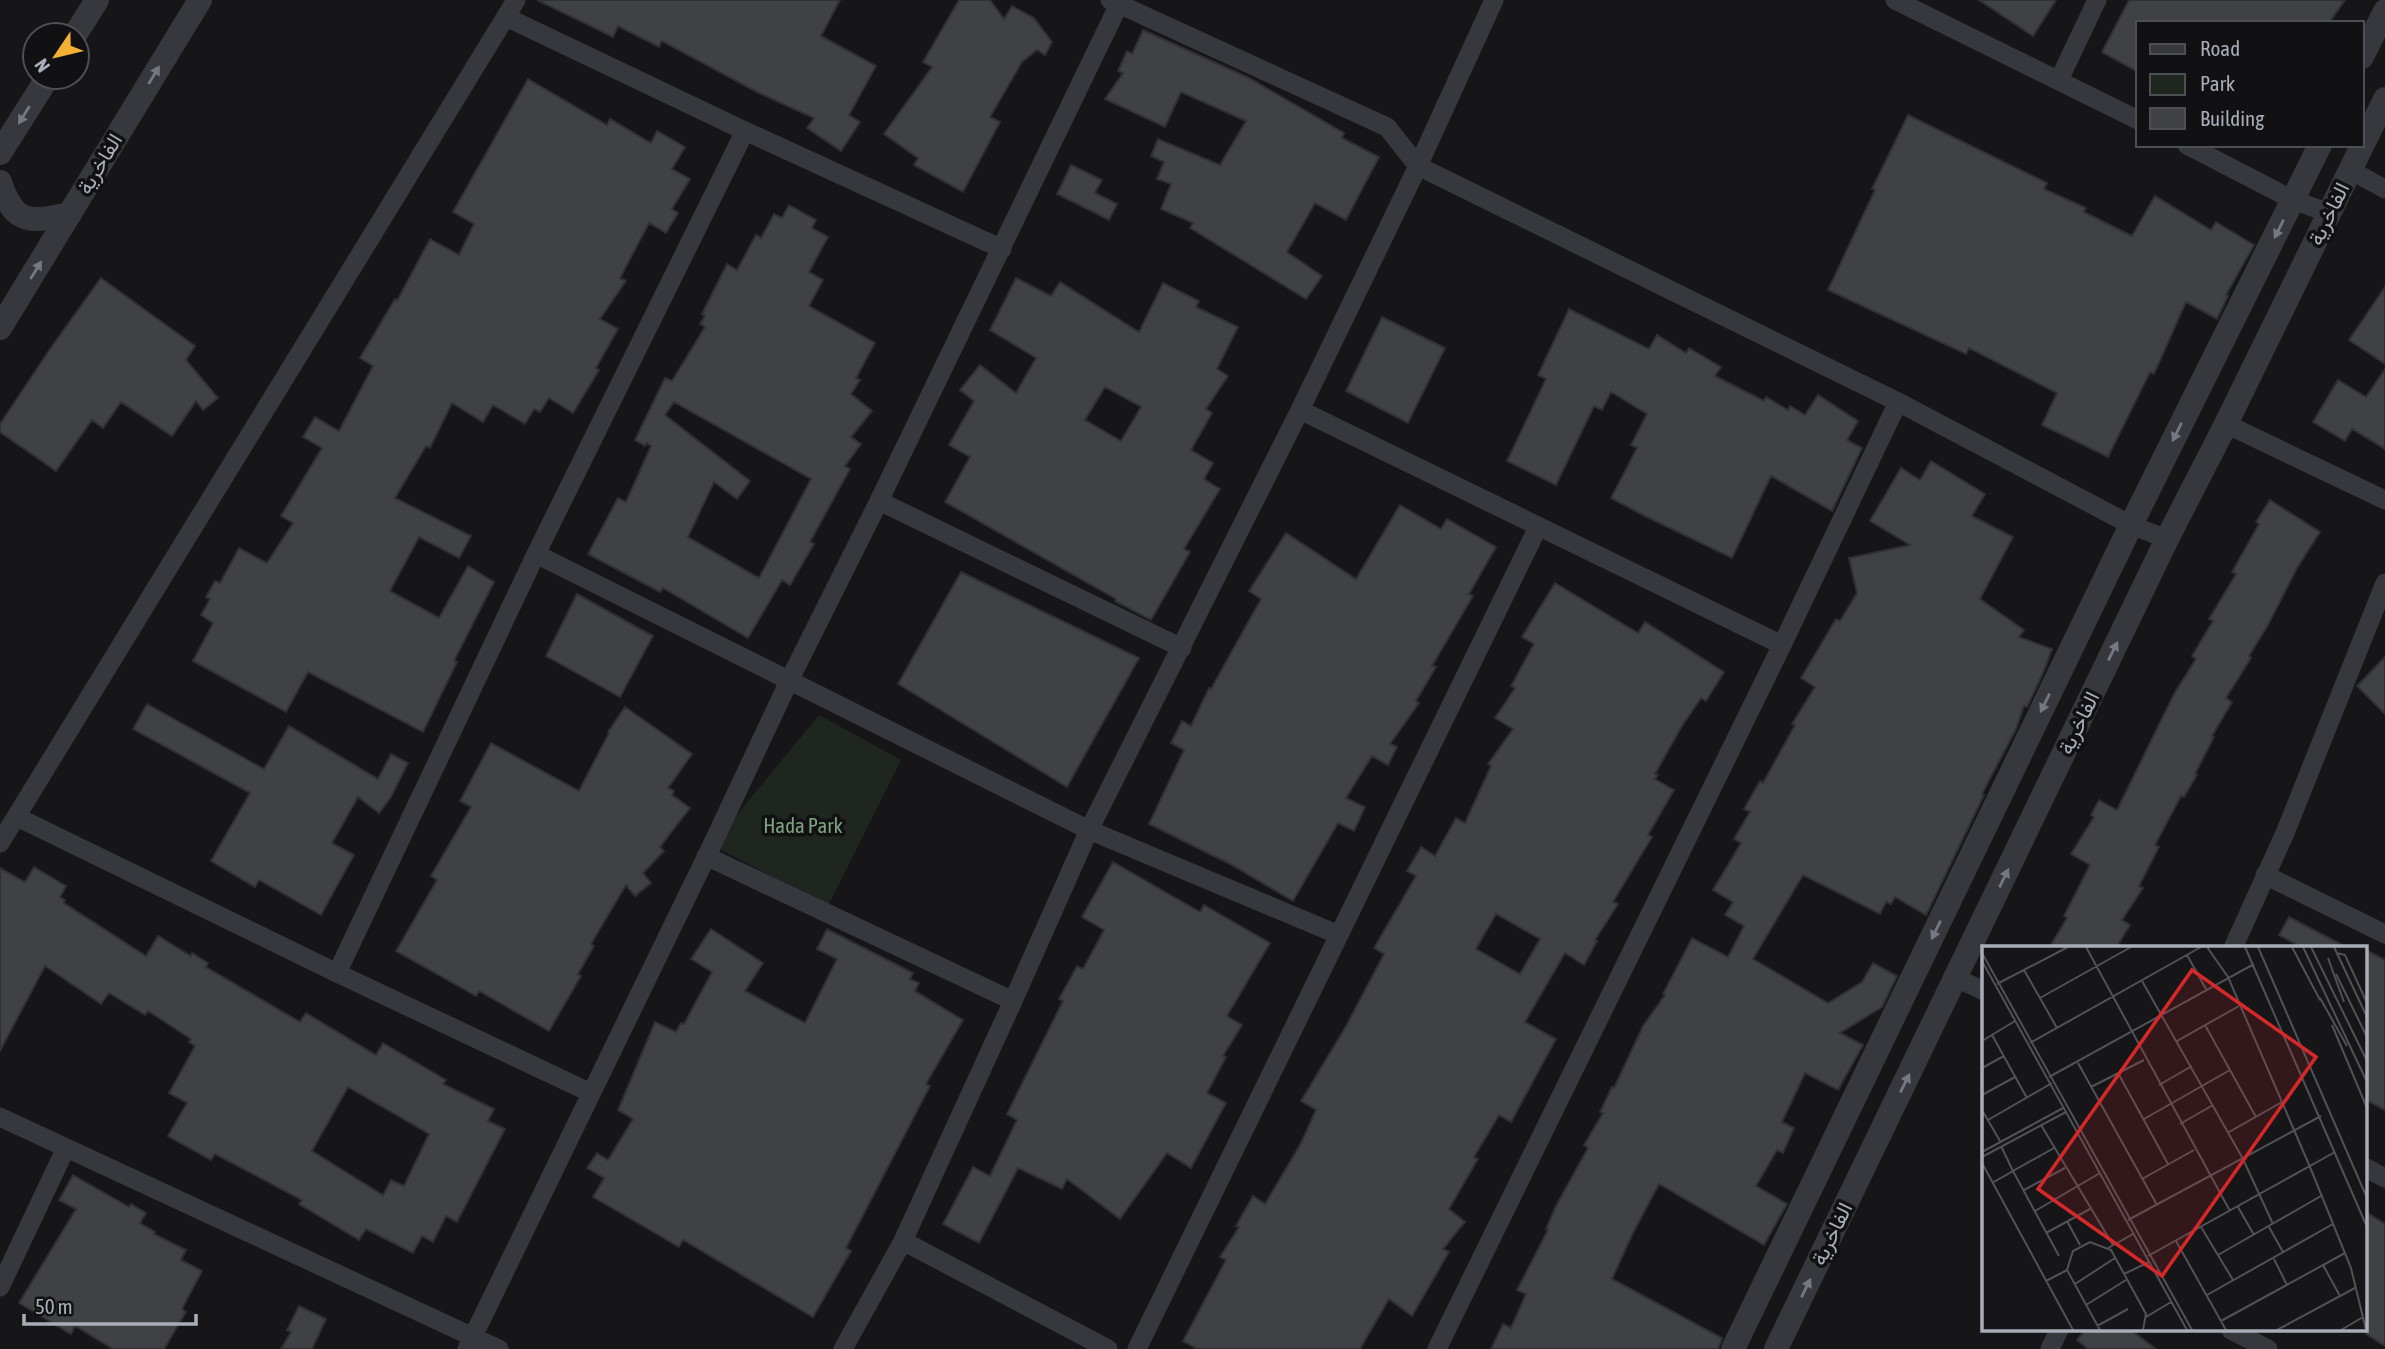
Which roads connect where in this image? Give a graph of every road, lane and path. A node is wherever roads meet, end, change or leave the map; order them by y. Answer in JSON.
{"nodes":[{"id":1,"x":97,"y":0,"type":"edge"},
{"id":2,"x":200,"y":0,"type":"edge"},
{"id":3,"x":1494,"y":0,"type":"edge"},
{"id":4,"x":1895,"y":0,"type":"edge"},
{"id":5,"x":2097,"y":0,"type":"edge"},
{"id":6,"x":1116,"y":1,"type":"edge"},
{"id":7,"x":511,"y":8,"type":"edge"},
{"id":8,"x":2385,"y":10,"type":"edge"},
{"id":9,"x":84,"y":21,"type":"edge"},
{"id":10,"x":2364,"y":53,"type":"edge"},
{"id":11,"x":2059,"y":79,"type":"junction"},
{"id":12,"x":39,"y":91,"type":"edge"},
{"id":13,"x":2385,"y":99,"type":"edge"},
{"id":14,"x":2136,"y":119,"type":"edge"},
{"id":15,"x":745,"y":131,"type":"junction"},
{"id":16,"x":2364,"y":142,"type":"edge"},
{"id":17,"x":2191,"y":147,"type":"edge"},
{"id":18,"x":2319,"y":147,"type":"edge"},
{"id":19,"x":2361,"y":147,"type":"edge"},
{"id":20,"x":0,"y":153,"type":"edge"},
{"id":21,"x":1418,"y":166,"type":"junction"},
{"id":22,"x":2350,"y":170,"type":"junction"},
{"id":23,"x":0,"y":182,"type":"edge"},
{"id":24,"x":2385,"y":188,"type":"edge"},
{"id":25,"x":2293,"y":200,"type":"junction"},
{"id":26,"x":70,"y":214,"type":"junction"},
{"id":27,"x":2329,"y":214,"type":"junction"},
{"id":28,"x":1002,"y":248,"type":"junction"},
{"id":29,"x":1,"y":319,"type":"edge"},
{"id":30,"x":1898,"y":402,"type":"junction"},
{"id":31,"x":1300,"y":410,"type":"junction"},
{"id":32,"x":2227,"y":424,"type":"junction"},
{"id":33,"x":2385,"y":500,"type":"edge"},
{"id":34,"x":879,"y":501,"type":"junction"},
{"id":35,"x":2131,"y":525,"type":"junction"},
{"id":36,"x":1538,"y":527,"type":"junction"},
{"id":37,"x":2167,"y":539,"type":"junction"},
{"id":38,"x":536,"y":554,"type":"junction"},
{"id":39,"x":2385,"y":583,"type":"edge"},
{"id":40,"x":1782,"y":645,"type":"junction"},
{"id":41,"x":1182,"y":648,"type":"junction"},
{"id":42,"x":789,"y":681,"type":"junction"},
{"id":43,"x":17,"y":817,"type":"junction"},
{"id":44,"x":1089,"y":830,"type":"junction"},
{"id":45,"x":0,"y":843,"type":"edge"},
{"id":46,"x":706,"y":856,"type":"junction"},
{"id":47,"x":2265,"y":874,"type":"junction"},
{"id":48,"x":1339,"y":934,"type":"junction"},
{"id":49,"x":2385,"y":934,"type":"edge"},
{"id":50,"x":2234,"y":946,"type":"edge"},
{"id":51,"x":337,"y":973,"type":"junction"},
{"id":52,"x":1956,"y":978,"type":"junction"},
{"id":53,"x":1982,"y":990,"type":"edge"},
{"id":54,"x":1013,"y":1001,"type":"junction"},
{"id":55,"x":591,"y":1093,"type":"junction"},
{"id":56,"x":0,"y":1117,"type":"edge"},
{"id":57,"x":65,"y":1150,"type":"junction"},
{"id":58,"x":2368,"y":1169,"type":"edge"},
{"id":59,"x":2385,"y":1178,"type":"edge"},
{"id":60,"x":903,"y":1241,"type":"junction"},
{"id":61,"x":0,"y":1287,"type":"edge"},
{"id":62,"x":2058,"y":1332,"type":"edge"},
{"id":63,"x":2235,"y":1332,"type":"edge"},
{"id":64,"x":470,"y":1343,"type":"edge"},
{"id":65,"x":499,"y":1349,"type":"edge"},
{"id":66,"x":843,"y":1349,"type":"edge"},
{"id":67,"x":1108,"y":1349,"type":"edge"},
{"id":68,"x":1137,"y":1349,"type":"edge"},
{"id":69,"x":1437,"y":1349,"type":"edge"},
{"id":70,"x":1733,"y":1349,"type":"edge"},
{"id":71,"x":1776,"y":1349,"type":"edge"},
{"id":72,"x":2049,"y":1349,"type":"edge"},
{"id":73,"x":2268,"y":1349,"type":"edge"}],
"edges":[{"from":1,"to":9,"type":"street"},
{"from":26,"to":2,"type":"street","name":"الفاخرية","one_way":true},
{"from":3,"to":21,"type":"street"},
{"from":4,"to":11,"type":"street"},
{"from":5,"to":11,"type":"street"},
{"from":6,"to":21,"type":"street"},
{"from":6,"to":28,"type":"street"},
{"from":7,"to":15,"type":"street"},
{"from":7,"to":43,"type":"street"},
{"from":8,"to":10,"type":"street"},
{"from":11,"to":14,"type":"street"},
{"from":12,"to":20,"type":"street","one_way":true},
{"from":13,"to":16,"type":"street","name":"الفاخرية"},
{"from":15,"to":28,"type":"street"},
{"from":15,"to":38,"type":"street"},
{"from":17,"to":25,"type":"street"},
{"from":18,"to":25,"type":"street"},
{"from":19,"to":22,"type":"street","name":"الفاخرية"},
{"from":21,"to":30,"type":"street"},
{"from":21,"to":31,"type":"street"},
{"from":22,"to":24,"type":"street"},
{"from":22,"to":27,"type":"street","name":"الفاخرية"},
{"from":23,"to":26,"type":"street"},
{"from":25,"to":27,"type":"street"},
{"from":25,"to":35,"type":"street","one_way":true},
{"from":29,"to":26,"type":"street","name":"الفاخرية","one_way":true},
{"from":27,"to":32,"type":"street","name":"الفاخرية"},
{"from":28,"to":34,"type":"street"},
{"from":30,"to":35,"type":"street"},
{"from":30,"to":40,"type":"street"},
{"from":31,"to":36,"type":"street"},
{"from":31,"to":41,"type":"street"},
{"from":32,"to":33,"type":"street"},
{"from":32,"to":37,"type":"street","name":"الفاخرية"},
{"from":34,"to":41,"type":"street"},
{"from":34,"to":42,"type":"street"},
{"from":35,"to":37,"type":"street"},
{"from":35,"to":70,"type":"street","one_way":true},
{"from":36,"to":40,"type":"street"},
{"from":36,"to":48,"type":"street"},
{"from":52,"to":37,"type":"street","name":"الفاخرية","one_way":true},
{"from":38,"to":42,"type":"street"},
{"from":38,"to":51,"type":"street"},
{"from":39,"to":47,"type":"street"},
{"from":40,"to":69,"type":"street"},
{"from":41,"to":44,"type":"street"},
{"from":42,"to":44,"type":"street"},
{"from":42,"to":46,"type":"street"},
{"from":43,"to":45,"type":"street"},
{"from":43,"to":51,"type":"street"},
{"from":44,"to":48,"type":"street"},
{"from":44,"to":54,"type":"street"},
{"from":46,"to":54,"type":"street"},
{"from":46,"to":55,"type":"street"},
{"from":47,"to":49,"type":"street"},
{"from":47,"to":50,"type":"street"},
{"from":48,"to":68,"type":"street"},
{"from":51,"to":55,"type":"street"},
{"from":52,"to":53,"type":"street"},
{"from":71,"to":52,"type":"street","name":"الفاخرية","one_way":true},
{"from":54,"to":60,"type":"street"},
{"from":55,"to":64,"type":"street"},
{"from":56,"to":57,"type":"street"},
{"from":57,"to":61,"type":"street"},
{"from":57,"to":64,"type":"street"},
{"from":58,"to":59,"type":"street"},
{"from":60,"to":66,"type":"street"},
{"from":60,"to":67,"type":"street"},
{"from":62,"to":72,"type":"street"},
{"from":63,"to":73,"type":"street"},
{"from":64,"to":65,"type":"street"}]}
